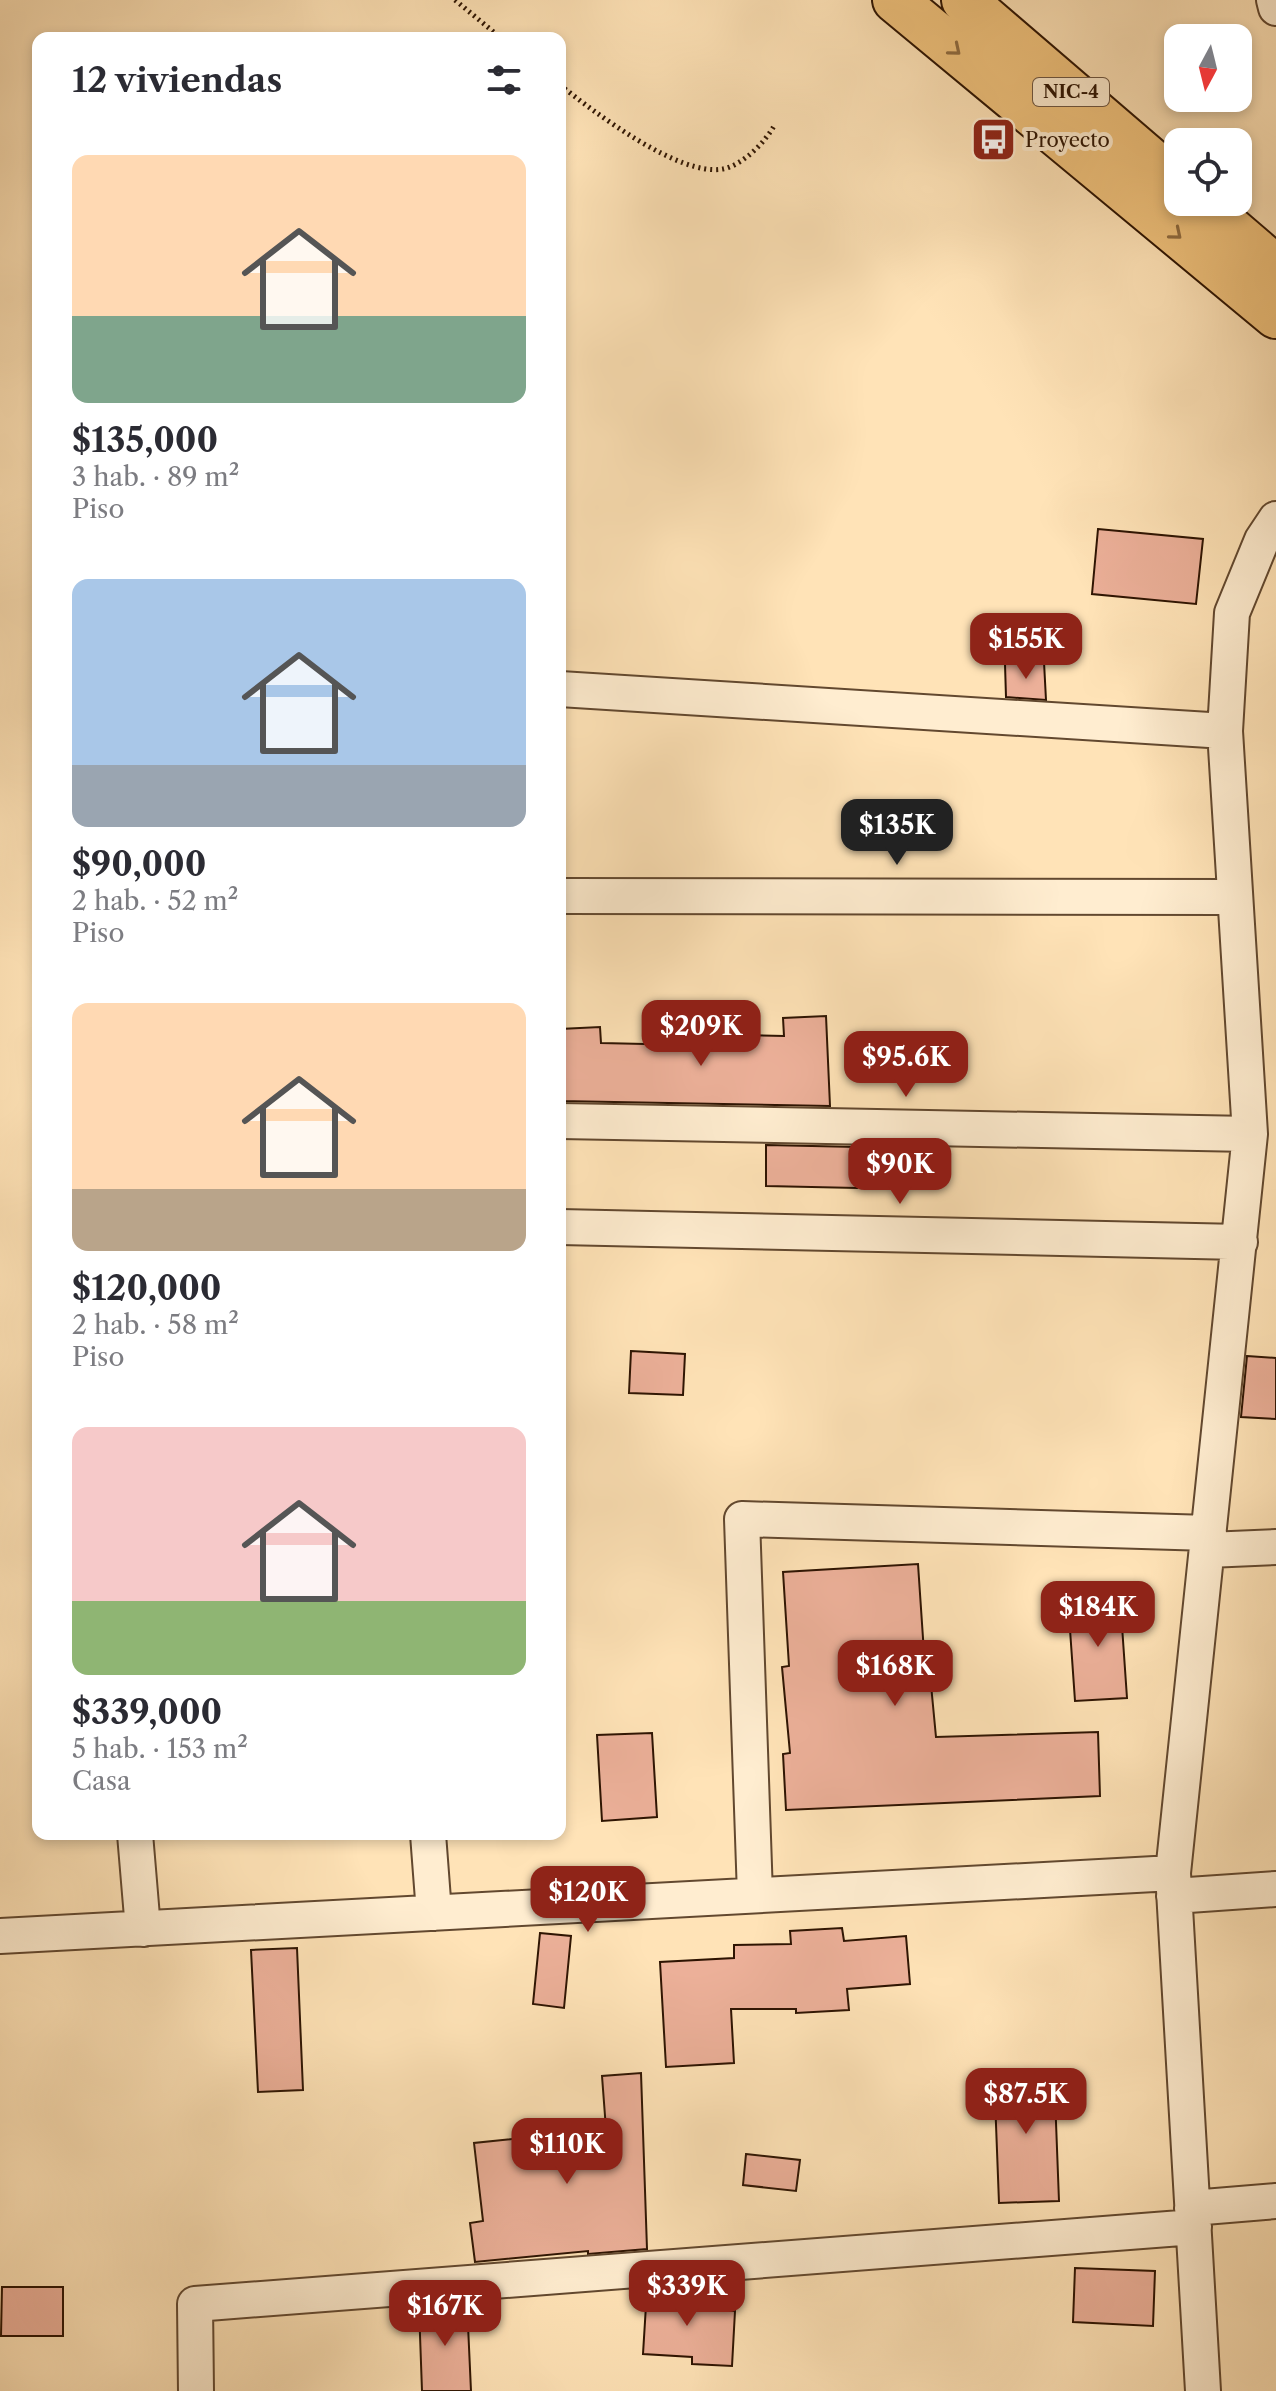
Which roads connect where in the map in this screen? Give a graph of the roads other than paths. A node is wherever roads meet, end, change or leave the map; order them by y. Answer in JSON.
{"nodes":[{"id":1,"x":895,"y":0,"type":"edge"},
{"id":2,"x":964,"y":0,"type":"edge"},
{"id":3,"x":1274,"y":0,"type":"edge"},
{"id":4,"x":1276,"y":8,"type":"edge"},
{"id":5,"x":1164,"y":172,"type":"edge"},
{"id":6,"x":1215,"y":216,"type":"edge"},
{"id":7,"x":1276,"y":268,"type":"edge"},
{"id":8,"x":1276,"y":316,"type":"edge"},
{"id":9,"x":1276,"y":519,"type":"edge"},
{"id":10,"x":566,"y":689,"type":"edge"},
{"id":11,"x":1225,"y":731,"type":"junction"},
{"id":12,"x":566,"y":896,"type":"edge"},
{"id":13,"x":1234,"y":897,"type":"junction"},
{"id":14,"x":566,"y":1121,"type":"edge"},
{"id":15,"x":1250,"y":1134,"type":"junction"},
{"id":16,"x":566,"y":1227,"type":"edge"},
{"id":17,"x":1240,"y":1242,"type":"junction"},
{"id":18,"x":1208,"y":1541,"type":"junction"},
{"id":19,"x":1276,"y":1547,"type":"edge"},
{"id":20,"x":136,"y":1840,"type":"edge"},
{"id":21,"x":428,"y":1840,"type":"edge"},
{"id":22,"x":1174,"y":1884,"type":"junction"},
{"id":23,"x":1276,"y":1889,"type":"edge"},
{"id":24,"x":755,"y":1895,"type":"junction"},
{"id":25,"x":434,"y":1913,"type":"junction"},
{"id":26,"x":143,"y":1929,"type":"junction"},
{"id":27,"x":0,"y":1936,"type":"edge"},
{"id":28,"x":1276,"y":2201,"type":"edge"},
{"id":29,"x":1193,"y":2217,"type":"junction"},
{"id":30,"x":196,"y":2391,"type":"edge"},
{"id":31,"x":1203,"y":2391,"type":"edge"}],
"edges":[{"from":1,"to":8,"type":"highway","number":"NIC-4","one_way":true},
{"from":2,"to":5,"type":"highway","number":"NIC-4"},
{"from":3,"to":4,"type":"street"},
{"from":6,"to":7,"type":"highway"},
{"from":9,"to":11,"type":"street"},
{"from":10,"to":11,"type":"street"},
{"from":11,"to":13,"type":"street"},
{"from":12,"to":13,"type":"street"},
{"from":13,"to":15,"type":"street"},
{"from":14,"to":15,"type":"street"},
{"from":15,"to":17,"type":"street"},
{"from":16,"to":17,"type":"street"},
{"from":17,"to":18,"type":"street"},
{"from":18,"to":19,"type":"street"},
{"from":18,"to":22,"type":"street"},
{"from":18,"to":24,"type":"street"},
{"from":20,"to":26,"type":"street"},
{"from":21,"to":25,"type":"street"},
{"from":22,"to":23,"type":"street"},
{"from":22,"to":24,"type":"street"},
{"from":22,"to":29,"type":"street"},
{"from":24,"to":25,"type":"street"},
{"from":25,"to":26,"type":"street"},
{"from":26,"to":27,"type":"street"},
{"from":28,"to":29,"type":"street"},
{"from":29,"to":30,"type":"street"},
{"from":29,"to":31,"type":"street"}]}
